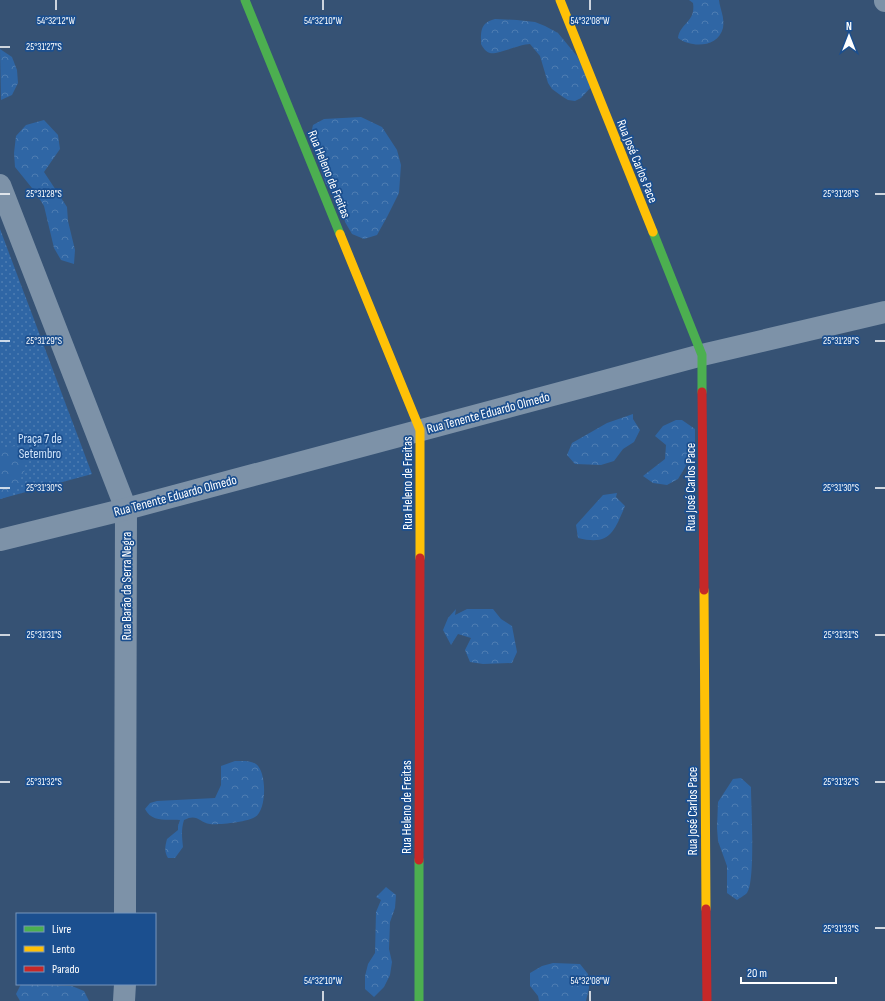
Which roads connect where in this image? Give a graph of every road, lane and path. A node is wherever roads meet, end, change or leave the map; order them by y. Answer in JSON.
{"nodes":[{"id":1,"x":245,"y":0,"type":"edge"},
{"id":2,"x":560,"y":0,"type":"edge"},
{"id":3,"x":0,"y":185,"type":"edge"},
{"id":4,"x":885,"y":312,"type":"edge"},
{"id":5,"x":702,"y":355,"type":"junction"},
{"id":6,"x":420,"y":430,"type":"junction"},
{"id":7,"x":126,"y":509,"type":"junction"},
{"id":8,"x":0,"y":540,"type":"edge"},
{"id":9,"x":125,"y":913,"type":"edge"},
{"id":10,"x":124,"y":985,"type":"edge"},
{"id":11,"x":124,"y":1001,"type":"edge"},
{"id":12,"x":419,"y":1001,"type":"edge"},
{"id":13,"x":707,"y":1001,"type":"edge"}],
"edges":[{"from":1,"to":6,"type":"street","name":"Rua Heleno de Freitas"},
{"from":2,"to":5,"type":"street","name":"Rua José Carlos Pace"},
{"from":3,"to":7,"type":"street","name":"Rua Barão da Serra Negra"},
{"from":4,"to":5,"type":"street","name":"Rua Tenente Eduardo Olmedo"},
{"from":5,"to":6,"type":"street","name":"Rua Tenente Eduardo Olmedo"},
{"from":5,"to":13,"type":"street","name":"Rua José Carlos Pace"},
{"from":6,"to":7,"type":"street","name":"Rua Tenente Eduardo Olmedo"},
{"from":6,"to":12,"type":"street","name":"Rua Heleno de Freitas"},
{"from":7,"to":8,"type":"street","name":"Rua Tenente Eduardo Olmedo"},
{"from":7,"to":9,"type":"street","name":"Rua Barão da Serra Negra"},
{"from":10,"to":11,"type":"street"}]}
